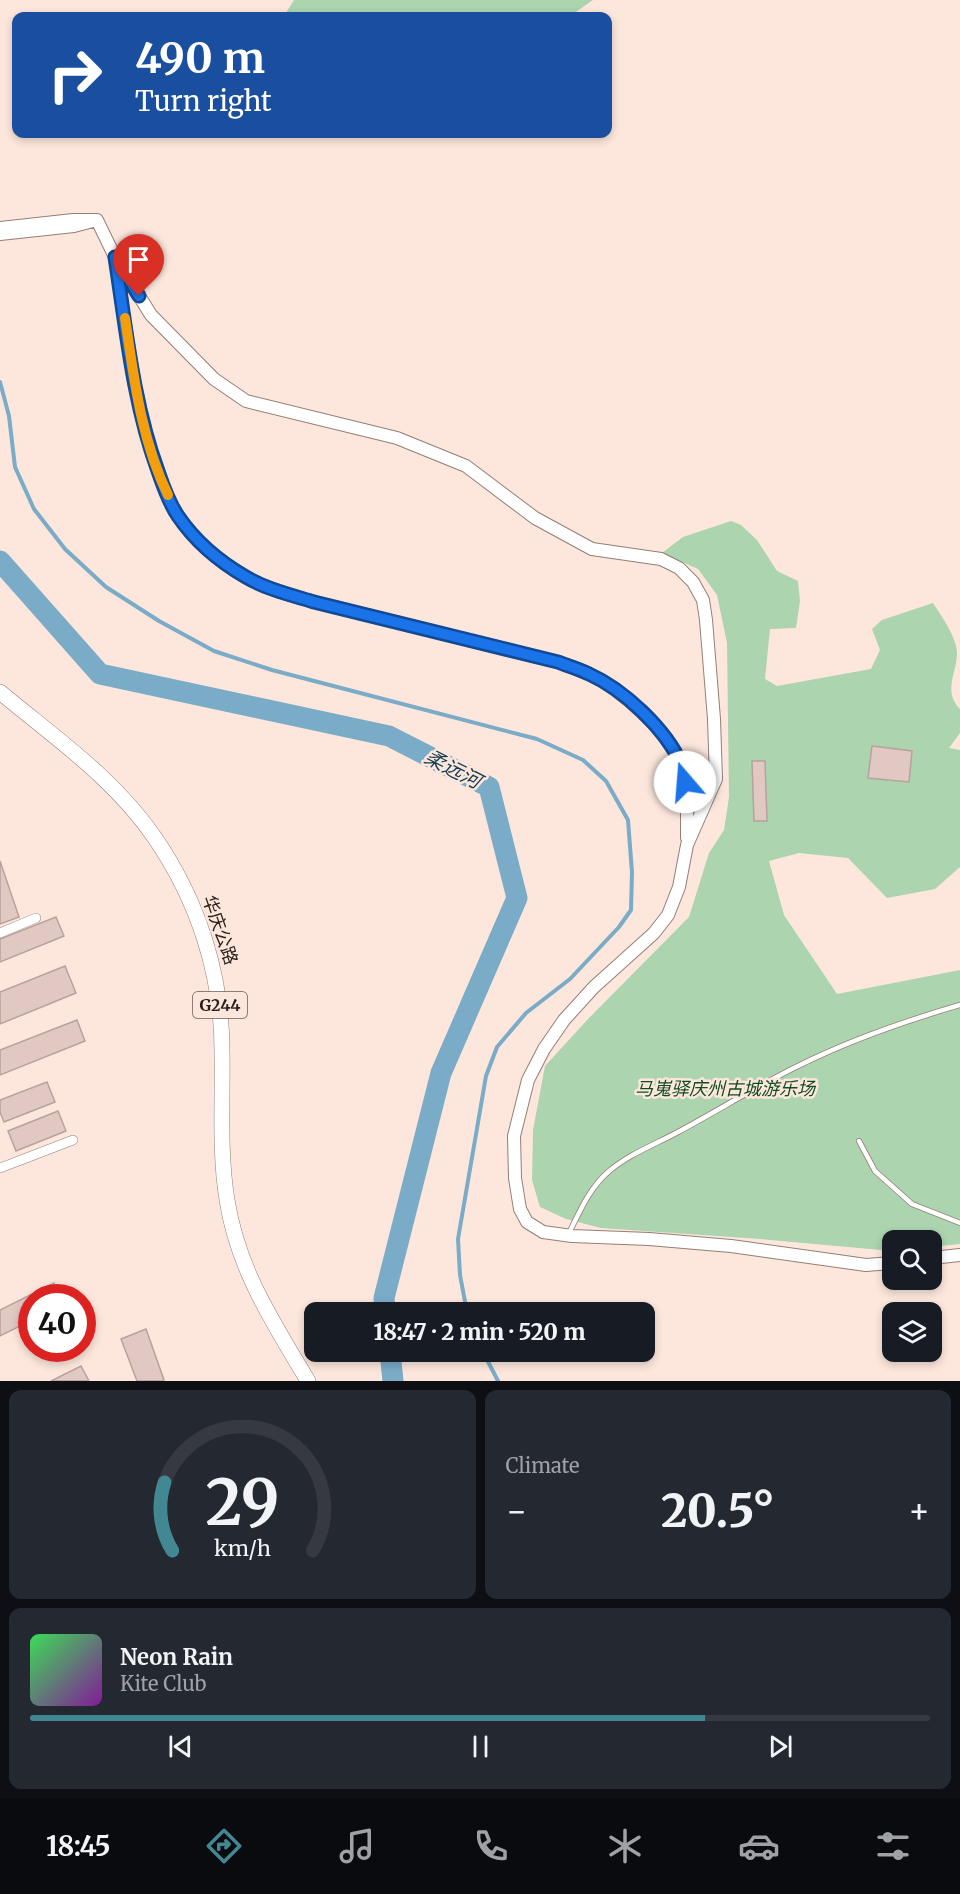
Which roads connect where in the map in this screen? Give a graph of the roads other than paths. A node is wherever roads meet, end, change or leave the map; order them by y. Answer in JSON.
{"nodes":[{"id":1,"x":74,"y":223,"type":"junction"},
{"id":2,"x":0,"y":228,"type":"edge"},
{"id":3,"x":0,"y":234,"type":"edge"},
{"id":4,"x":115,"y":257,"type":"junction"},
{"id":5,"x":0,"y":692,"type":"edge"},
{"id":6,"x":0,"y":700,"type":"edge"},
{"id":7,"x":687,"y":845,"type":"junction"},
{"id":8,"x":36,"y":918,"type":"dead end"},
{"id":9,"x":0,"y":933,"type":"edge"},
{"id":10,"x":960,"y":1005,"type":"edge"},
{"id":11,"x":73,"y":1140,"type":"dead end"},
{"id":12,"x":859,"y":1141,"type":"dead end"},
{"id":13,"x":0,"y":1168,"type":"edge"},
{"id":14,"x":960,"y":1223,"type":"edge"},
{"id":15,"x":568,"y":1236,"type":"junction"},
{"id":16,"x":960,"y":1256,"type":"edge"},
{"id":17,"x":942,"y":1257,"type":"edge"},
{"id":18,"x":882,"y":1264,"type":"edge"},
{"id":19,"x":301,"y":1381,"type":"edge"},
{"id":20,"x":308,"y":1381,"type":"edge"}],
"edges":[{"from":1,"to":2,"type":"street"},
{"from":1,"to":3,"type":"street"},
{"from":1,"to":4,"type":"street"},
{"from":4,"to":7,"type":"street"},
{"from":4,"to":7,"type":"street"},
{"from":5,"to":20,"type":"highway","name":"华庆公路","number":"G244"},
{"from":6,"to":19,"type":"highway","name":"华庆公路","number":"G244"},
{"from":7,"to":15,"type":"street"},
{"from":8,"to":9,"type":"street"},
{"from":10,"to":15,"type":"lane"},
{"from":11,"to":13,"type":"street"},
{"from":12,"to":14,"type":"lane"},
{"from":15,"to":18,"type":"street"},
{"from":16,"to":17,"type":"street"}]}
